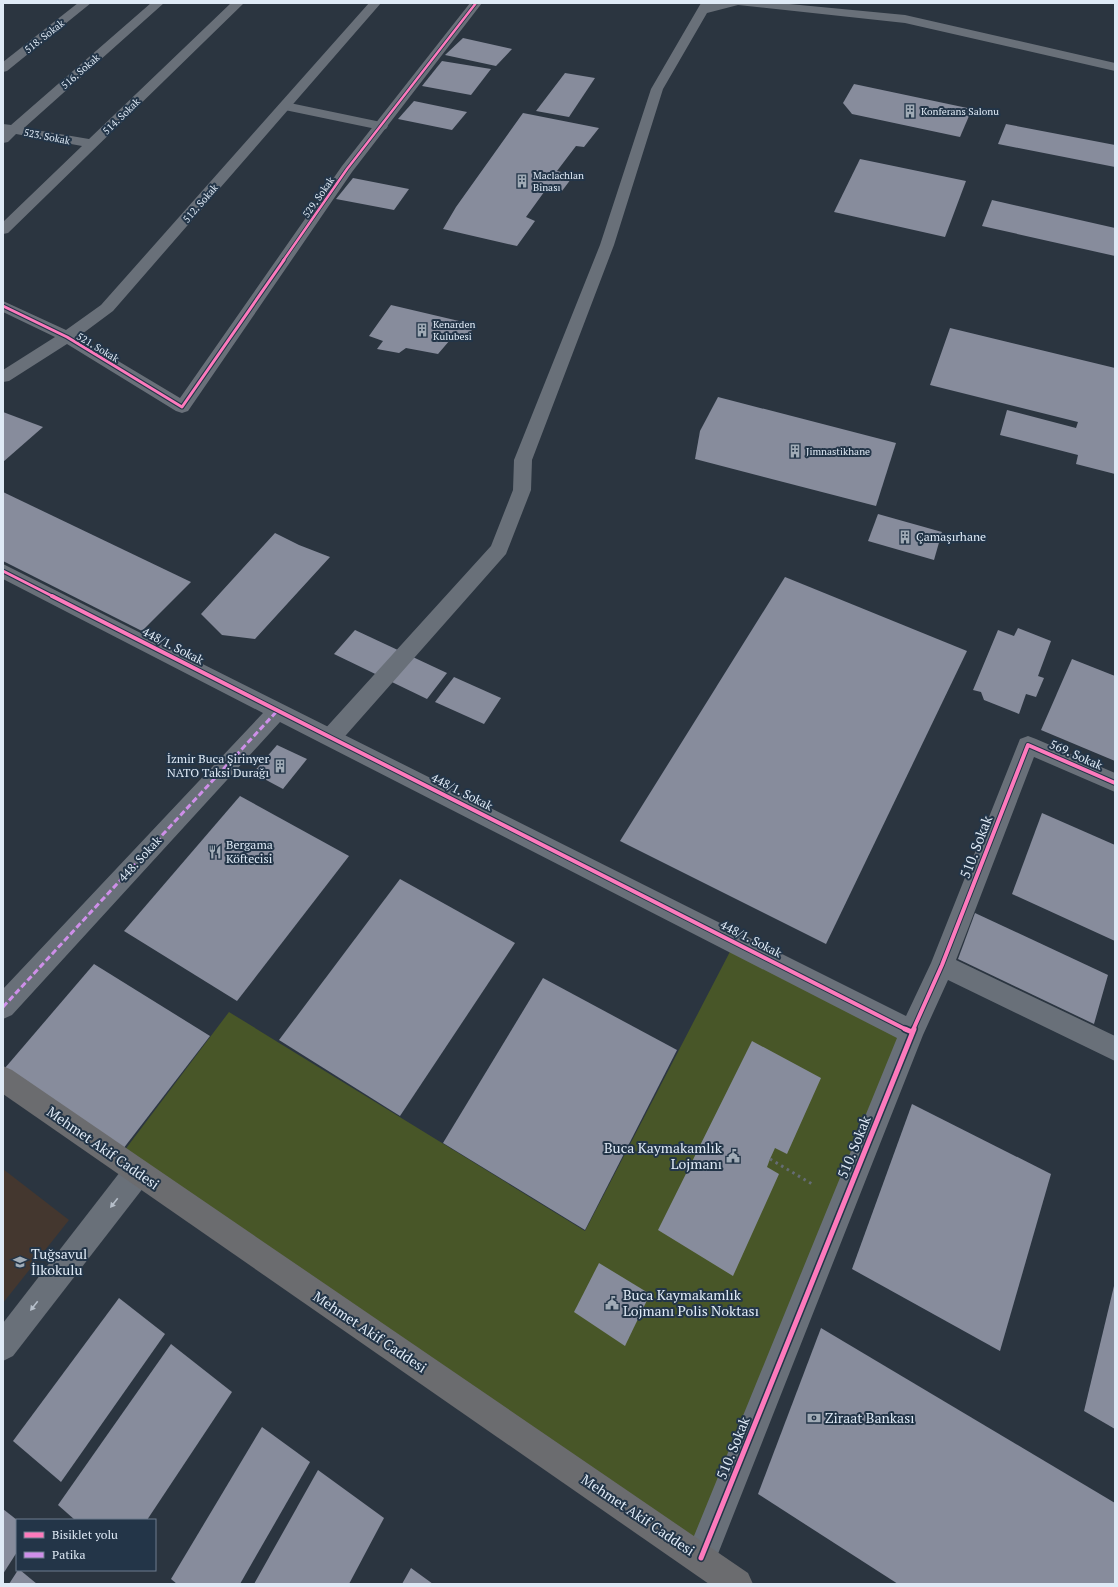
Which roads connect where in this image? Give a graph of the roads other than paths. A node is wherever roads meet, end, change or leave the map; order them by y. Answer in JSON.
{"nodes":[{"id":1,"x":85,"y":3,"type":"edge"},
{"id":2,"x":158,"y":3,"type":"edge"},
{"id":3,"x":238,"y":3,"type":"edge"},
{"id":4,"x":375,"y":3,"type":"edge"},
{"id":5,"x":476,"y":3,"type":"edge"},
{"id":6,"x":734,"y":3,"type":"edge"},
{"id":7,"x":743,"y":3,"type":"edge"},
{"id":8,"x":764,"y":4,"type":"edge"},
{"id":9,"x":705,"y":7,"type":"edge"},
{"id":10,"x":1115,"y":67,"type":"edge"},
{"id":11,"x":3,"y":68,"type":"edge"},
{"id":12,"x":285,"y":106,"type":"junction"},
{"id":13,"x":381,"y":126,"type":"junction"},
{"id":14,"x":8,"y":128,"type":"edge"},
{"id":15,"x":3,"y":139,"type":"edge"},
{"id":16,"x":92,"y":144,"type":"junction"},
{"id":17,"x":3,"y":230,"type":"edge"},
{"id":18,"x":3,"y":306,"type":"edge"},
{"id":19,"x":67,"y":337,"type":"junction"},
{"id":20,"x":3,"y":377,"type":"edge"},
{"id":21,"x":182,"y":407,"type":"joint"},
{"id":22,"x":3,"y":571,"type":"edge"},
{"id":23,"x":278,"y":710,"type":"junction"},
{"id":24,"x":331,"y":737,"type":"junction"},
{"id":25,"x":1028,"y":745,"type":"joint"},
{"id":26,"x":1115,"y":783,"type":"edge"},
{"id":27,"x":942,"y":965,"type":"junction"},
{"id":28,"x":3,"y":1007,"type":"edge"},
{"id":29,"x":912,"y":1032,"type":"junction"},
{"id":30,"x":1115,"y":1049,"type":"edge"},
{"id":31,"x":3,"y":1079,"type":"edge"},
{"id":32,"x":137,"y":1173,"type":"junction"},
{"id":33,"x":3,"y":1346,"type":"edge"},
{"id":34,"x":700,"y":1558,"type":"junction"},
{"id":35,"x":737,"y":1584,"type":"edge"}],
"edges":[{"from":1,"to":11,"type":"street","name":"518. Sokak"},
{"from":2,"to":14,"type":"street","name":"516. Sokak"},
{"from":3,"to":16,"type":"street","name":"514. Sokak"},
{"from":4,"to":12,"type":"street","name":"512. Sokak"},
{"from":5,"to":13,"type":"street","name":"529. Sokak"},
{"from":6,"to":9,"type":"street"},
{"from":7,"to":8,"type":"street"},
{"from":8,"to":10,"type":"street"},
{"from":9,"to":24,"type":"street"},
{"from":12,"to":13,"type":"street"},
{"from":12,"to":19,"type":"street","name":"512. Sokak"},
{"from":13,"to":21,"type":"street","name":"529. Sokak"},
{"from":14,"to":15,"type":"street","name":"516. Sokak"},
{"from":14,"to":16,"type":"street","name":"523. Sokak"},
{"from":16,"to":17,"type":"street","name":"514. Sokak"},
{"from":18,"to":19,"type":"street","name":"521. Sokak"},
{"from":19,"to":20,"type":"street","name":"512. Sokak"},
{"from":19,"to":21,"type":"street","name":"521. Sokak"},
{"from":22,"to":23,"type":"street","name":"448/1. Sokak"},
{"from":23,"to":24,"type":"street","name":"448/1. Sokak"},
{"from":23,"to":28,"type":"street","name":"448. Sokak"},
{"from":24,"to":29,"type":"street","name":"448/1. Sokak"},
{"from":25,"to":26,"type":"street","name":"569. Sokak"},
{"from":25,"to":27,"type":"street","name":"510. Sokak"},
{"from":27,"to":29,"type":"street","name":"510. Sokak"},
{"from":27,"to":30,"type":"street"},
{"from":29,"to":34,"type":"street","name":"510. Sokak"},
{"from":31,"to":32,"type":"main road","name":"Mehmet Akif Caddesi"},
{"from":32,"to":33,"type":"street","one_way":true},
{"from":32,"to":34,"type":"main road","name":"Mehmet Akif Caddesi"},
{"from":34,"to":35,"type":"main road","name":"Mehmet Akif Caddesi"}]}
